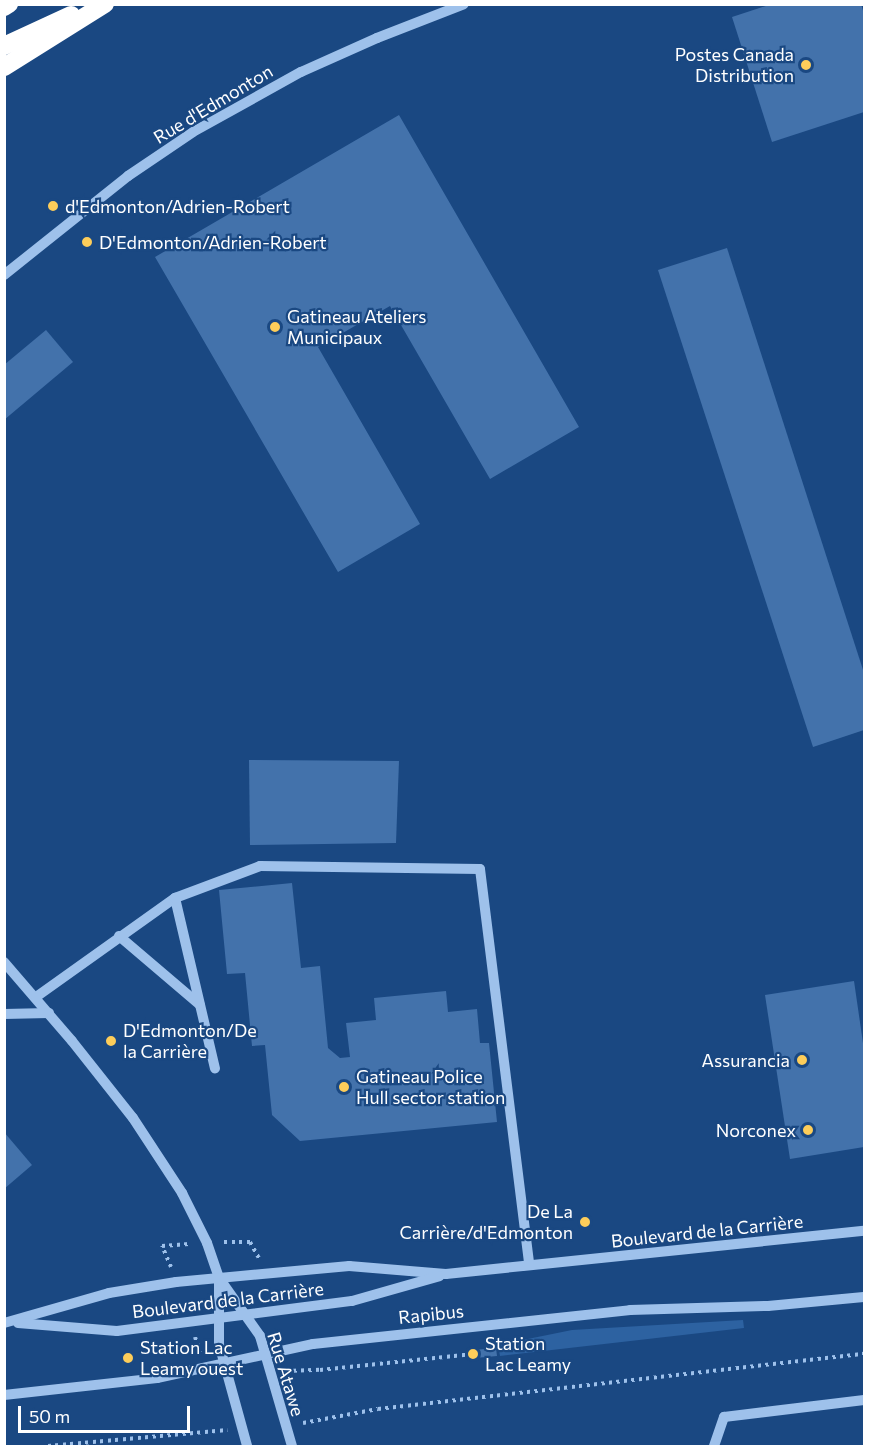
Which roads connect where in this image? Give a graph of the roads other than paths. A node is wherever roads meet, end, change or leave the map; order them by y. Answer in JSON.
{"nodes":[{"id":1,"x":93,"y":4,"type":"edge"},
{"id":2,"x":105,"y":4,"type":"edge"},
{"id":3,"x":464,"y":4,"type":"edge"},
{"id":4,"x":4,"y":46,"type":"edge"},
{"id":5,"x":4,"y":67,"type":"edge"},
{"id":6,"x":4,"y":275,"type":"edge"},
{"id":7,"x":175,"y":898,"type":"junction"},
{"id":8,"x":119,"y":936,"type":"junction"},
{"id":9,"x":4,"y":962,"type":"edge"},
{"id":10,"x":36,"y":997,"type":"junction"},
{"id":11,"x":200,"y":1005,"type":"junction"},
{"id":12,"x":49,"y":1013,"type":"junction"},
{"id":13,"x":4,"y":1014,"type":"edge"},
{"id":14,"x":215,"y":1068,"type":"dead end"},
{"id":15,"x":864,"y":1232,"type":"edge"},
{"id":16,"x":529,"y":1266,"type":"junction"},
{"id":17,"x":446,"y":1274,"type":"junction"},
{"id":18,"x":219,"y":1278,"type":"junction"},
{"id":19,"x":864,"y":1297,"type":"edge"},
{"id":20,"x":245,"y":1314,"type":"junction"},
{"id":21,"x":219,"y":1317,"type":"junction"},
{"id":22,"x":7,"y":1322,"type":"edge"},
{"id":23,"x":265,"y":1355,"type":"junction"},
{"id":24,"x":224,"y":1364,"type":"junction"},
{"id":25,"x":4,"y":1395,"type":"edge"},
{"id":26,"x":864,"y":1400,"type":"edge"},
{"id":27,"x":247,"y":1446,"type":"edge"},
{"id":28,"x":292,"y":1446,"type":"edge"},
{"id":29,"x":714,"y":1446,"type":"edge"}],
"edges":[{"from":1,"to":4,"type":"highway"},
{"from":2,"to":5,"type":"highway"},
{"from":3,"to":6,"type":"street","name":"Rue d'Edmonton"},
{"from":7,"to":8,"type":"street"},
{"from":7,"to":11,"type":"street"},
{"from":7,"to":16,"type":"street"},
{"from":8,"to":10,"type":"street"},
{"from":8,"to":11,"type":"street"},
{"from":9,"to":10,"type":"street"},
{"from":10,"to":12,"type":"street"},
{"from":11,"to":14,"type":"street"},
{"from":12,"to":13,"type":"street"},
{"from":12,"to":18,"type":"street"},
{"from":15,"to":16,"type":"street","name":"Boulevard de la Carrière"},
{"from":16,"to":17,"type":"street","name":"Boulevard de la Carrière"},
{"from":17,"to":18,"type":"street","name":"Boulevard de la Carrière"},
{"from":17,"to":20,"type":"street","name":"Boulevard de la Carrière"},
{"from":18,"to":20,"type":"street","name":"Rue Atawe"},
{"from":18,"to":21,"type":"street"},
{"from":18,"to":22,"type":"street","name":"Boulevard de la Carrière"},
{"from":19,"to":23,"type":"street","name":"Rapibus"},
{"from":20,"to":21,"type":"street","name":"Boulevard de la Carrière"},
{"from":20,"to":23,"type":"street","name":"Rue Atawe"},
{"from":21,"to":22,"type":"street","name":"Boulevard de la Carrière"},
{"from":21,"to":24,"type":"street"},
{"from":23,"to":24,"type":"street","name":"Rapibus"},
{"from":23,"to":28,"type":"street","name":"Rue Atawe"},
{"from":24,"to":25,"type":"street","name":"Rapibus"},
{"from":24,"to":27,"type":"street"},
{"from":26,"to":29,"type":"street"}]}
